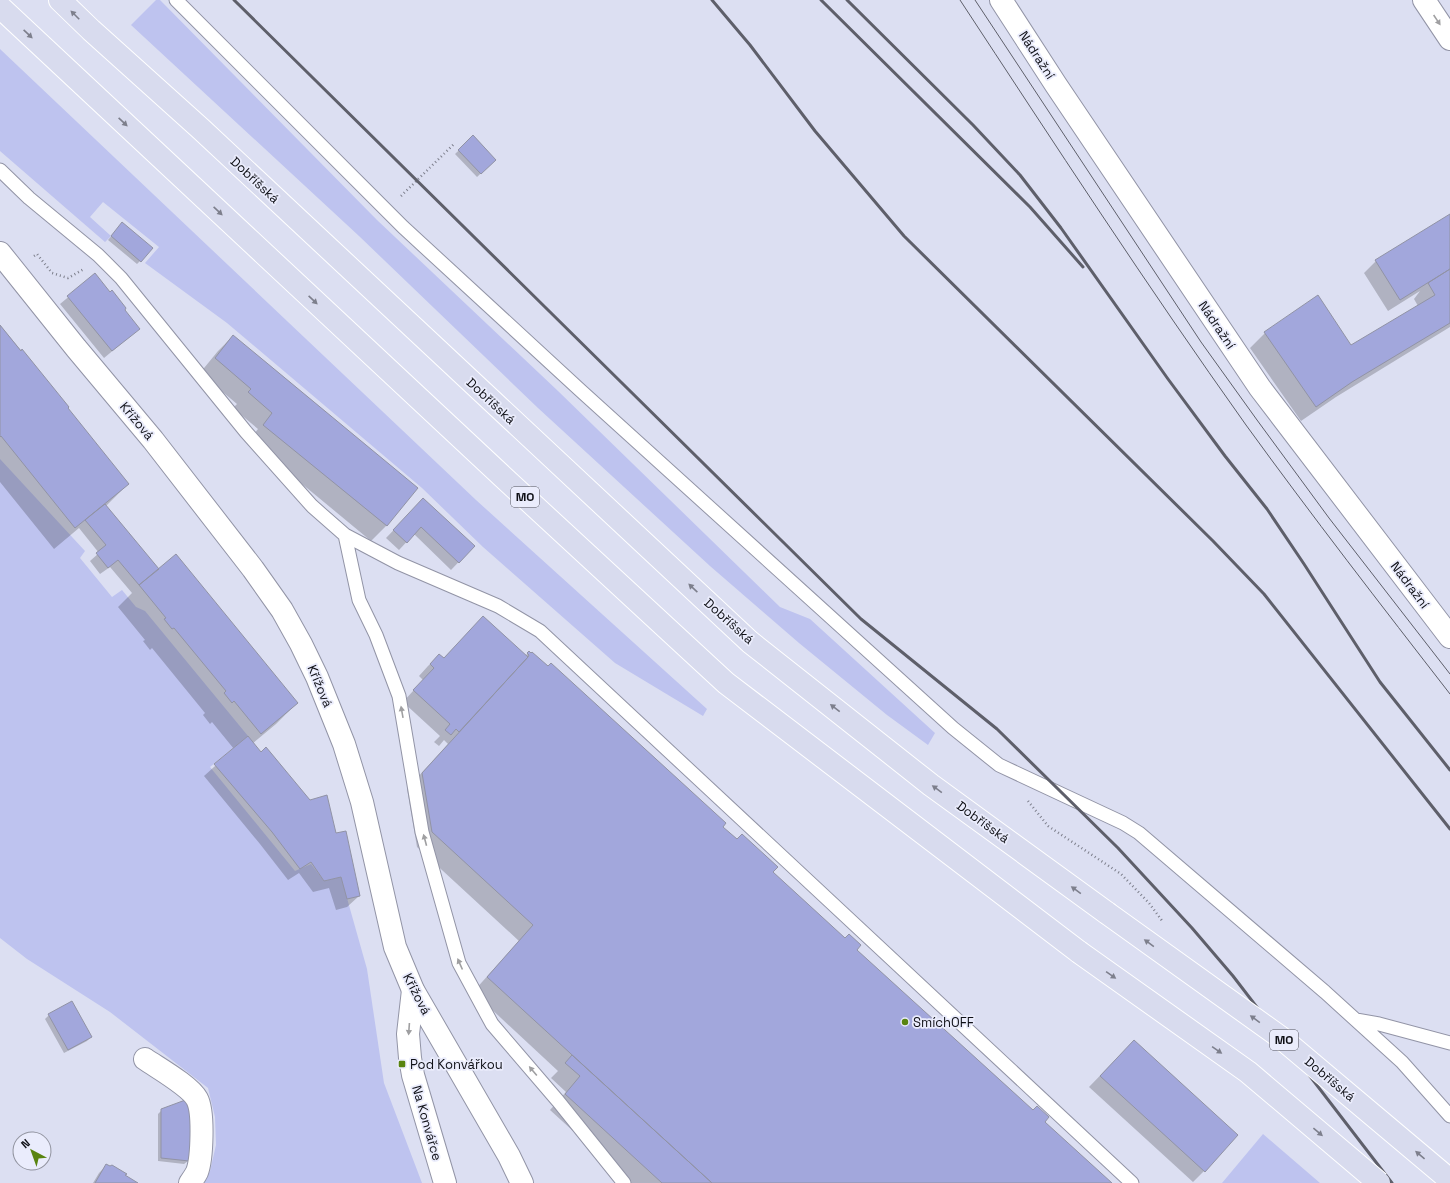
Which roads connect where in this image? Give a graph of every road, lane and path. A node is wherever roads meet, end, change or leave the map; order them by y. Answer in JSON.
{"nodes":[{"id":1,"x":60,"y":0,"type":"edge"},
{"id":2,"x":176,"y":0,"type":"edge"},
{"id":3,"x":1001,"y":0,"type":"edge"},
{"id":4,"x":1424,"y":0,"type":"edge"},
{"id":5,"x":0,"y":7,"type":"edge"},
{"id":6,"x":1450,"y":39,"type":"edge"},
{"id":7,"x":455,"y":144,"type":"dead end"},
{"id":8,"x":0,"y":170,"type":"edge"},
{"id":9,"x":386,"y":211,"type":"junction"},
{"id":10,"x":0,"y":253,"type":"edge"},
{"id":11,"x":37,"y":254,"type":"dead end"},
{"id":12,"x":52,"y":273,"type":"dead end"},
{"id":13,"x":345,"y":535,"type":"junction"},
{"id":14,"x":1450,"y":637,"type":"edge"},
{"id":15,"x":1023,"y":796,"type":"dead end"},
{"id":16,"x":1148,"y":903,"type":"dead end"},
{"id":17,"x":412,"y":990,"type":"junction"},
{"id":18,"x":1356,"y":1020,"type":"junction"},
{"id":19,"x":1450,"y":1043,"type":"edge"},
{"id":20,"x":145,"y":1059,"type":"dead end"},
{"id":21,"x":1450,"y":1116,"type":"edge"},
{"id":22,"x":1450,"y":1180,"type":"edge"},
{"id":23,"x":190,"y":1183,"type":"edge"},
{"id":24,"x":445,"y":1183,"type":"edge"},
{"id":25,"x":522,"y":1183,"type":"edge"},
{"id":26,"x":624,"y":1183,"type":"edge"},
{"id":27,"x":1132,"y":1183,"type":"edge"},
{"id":28,"x":1379,"y":1183,"type":"edge"}],
"edges":[{"from":22,"to":1,"type":"highway","name":"Dobříšská","number":"MO","one_way":true,"bridge":true},
{"from":2,"to":9,"type":"lane"},
{"from":3,"to":14,"type":"street","name":"Nádražní"},
{"from":4,"to":6,"type":"street","one_way":true},
{"from":5,"to":28,"type":"highway","number":"MO","one_way":true,"bridge":true},
{"from":7,"to":9,"type":"path"},
{"from":8,"to":13,"type":"lane"},
{"from":9,"to":18,"type":"lane"},
{"from":10,"to":17,"type":"street","name":"Křížová"},
{"from":11,"to":12,"type":"path"},
{"from":26,"to":13,"type":"lane","one_way":true},
{"from":13,"to":27,"type":"lane"},
{"from":15,"to":16,"type":"path"},
{"from":17,"to":24,"type":"street","name":"Na Konvářce","one_way":true},
{"from":17,"to":25,"type":"street","name":"Křížová"},
{"from":18,"to":19,"type":"lane"},
{"from":18,"to":21,"type":"lane"},
{"from":20,"to":23,"type":"street"}]}
